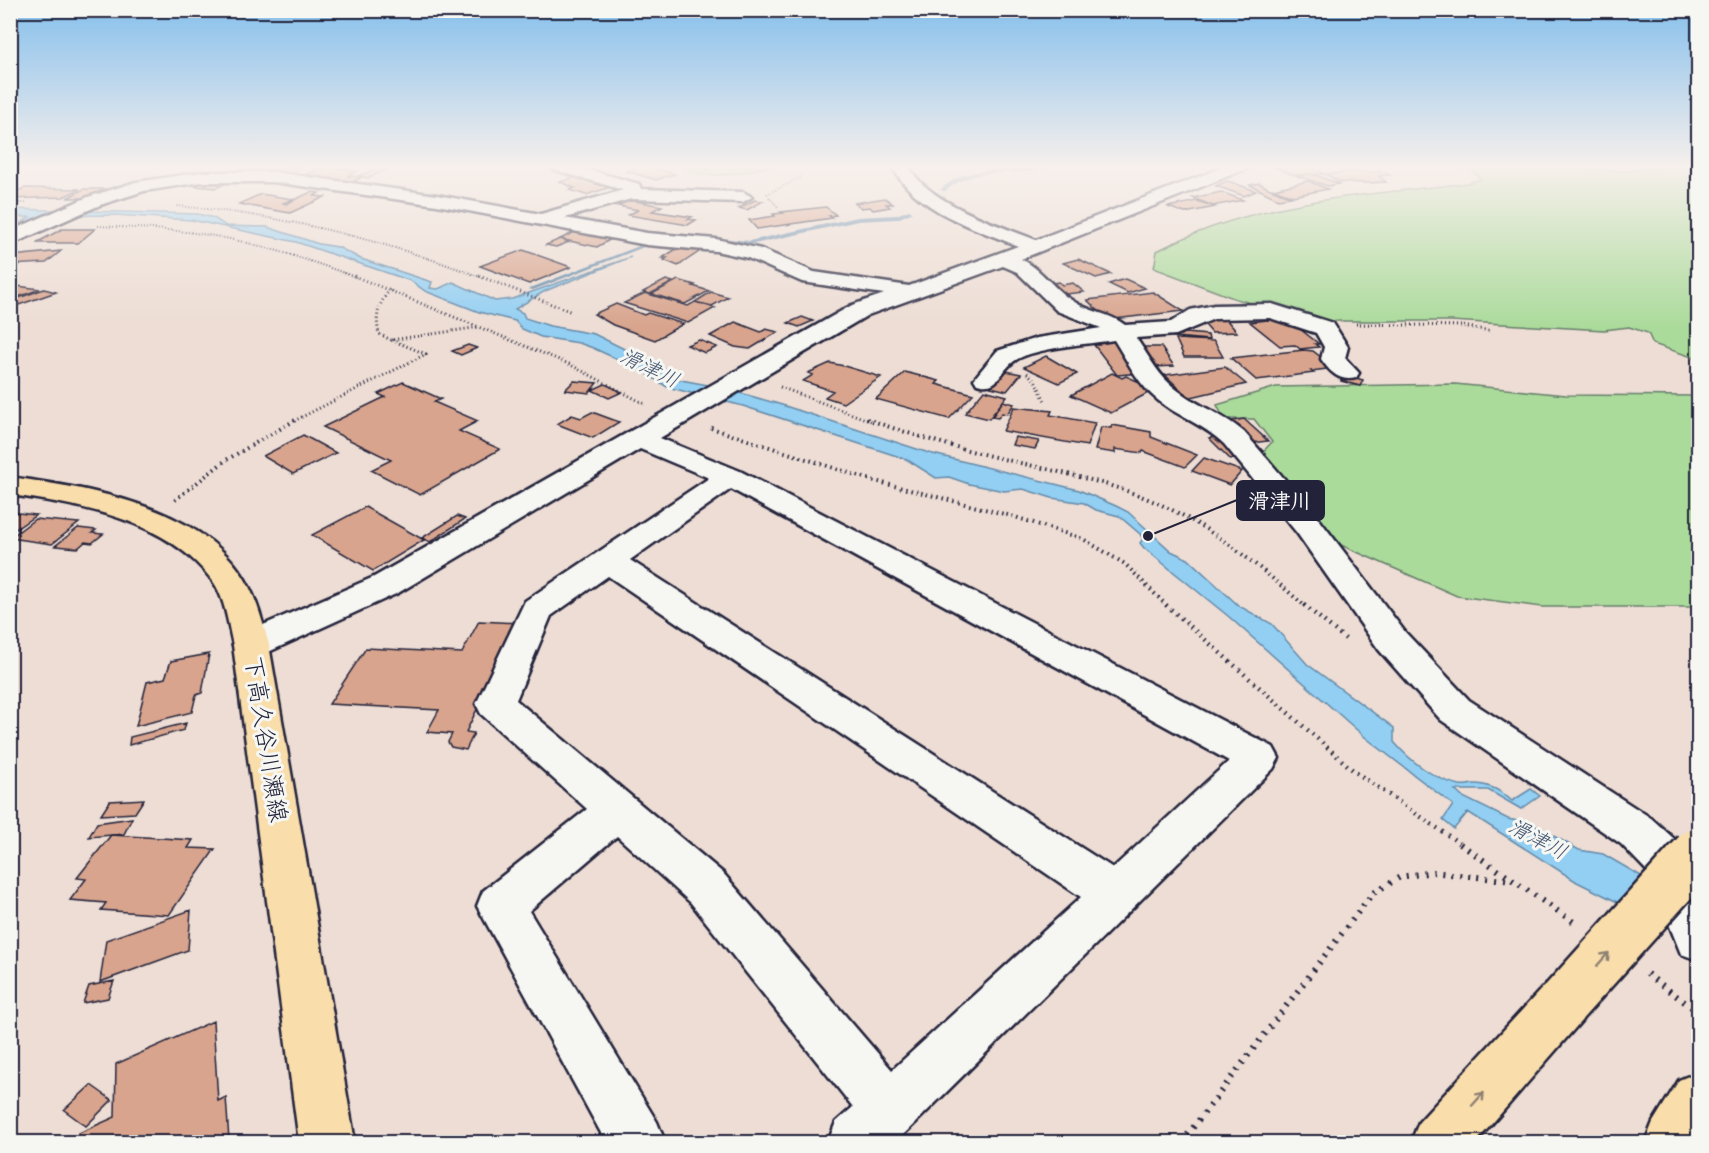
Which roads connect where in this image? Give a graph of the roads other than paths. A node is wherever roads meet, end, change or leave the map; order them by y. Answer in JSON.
{"nodes":[{"id":1,"x":48,"y":220,"type":"edge"},
{"id":2,"x":547,"y":220,"type":"edge"},
{"id":3,"x":978,"y":220,"type":"edge"},
{"id":4,"x":1101,"y":220,"type":"edge"},
{"id":5,"x":10,"y":239,"type":"edge"},
{"id":6,"x":1034,"y":246,"type":"junction"},
{"id":7,"x":1004,"y":259,"type":"junction"},
{"id":8,"x":907,"y":292,"type":"junction"},
{"id":9,"x":1120,"y":332,"type":"junction"},
{"id":10,"x":1347,"y":373,"type":"dead end"},
{"id":11,"x":986,"y":379,"type":"dead end"},
{"id":12,"x":639,"y":439,"type":"junction"},
{"id":13,"x":730,"y":477,"type":"junction"},
{"id":14,"x":10,"y":486,"type":"edge"},
{"id":15,"x":607,"y":560,"type":"junction"},
{"id":16,"x":251,"y":645,"type":"junction"},
{"id":17,"x":617,"y":810,"type":"junction"},
{"id":18,"x":1698,"y":853,"type":"edge"},
{"id":19,"x":1116,"y":895,"type":"junction"},
{"id":20,"x":1698,"y":938,"type":"edge"},
{"id":21,"x":1698,"y":1099,"type":"edge"},
{"id":22,"x":891,"y":1111,"type":"junction"},
{"id":23,"x":327,"y":1143,"type":"edge"},
{"id":24,"x":637,"y":1143,"type":"edge"},
{"id":25,"x":856,"y":1143,"type":"edge"},
{"id":26,"x":1439,"y":1143,"type":"edge"},
{"id":27,"x":1672,"y":1143,"type":"edge"}],
"edges":[{"from":1,"to":5,"type":"street"},
{"from":2,"to":8,"type":"street"},
{"from":3,"to":6,"type":"street"},
{"from":4,"to":6,"type":"street"},
{"from":6,"to":7,"type":"street"},
{"from":7,"to":8,"type":"street"},
{"from":7,"to":9,"type":"street"},
{"from":8,"to":12,"type":"street"},
{"from":9,"to":10,"type":"street"},
{"from":9,"to":11,"type":"street"},
{"from":9,"to":20,"type":"street"},
{"from":12,"to":13,"type":"street"},
{"from":12,"to":16,"type":"street"},
{"from":13,"to":15,"type":"street"},
{"from":13,"to":19,"type":"street"},
{"from":14,"to":16,"type":"main road","name":"下高久谷川瀬線"},
{"from":15,"to":17,"type":"street"},
{"from":15,"to":19,"type":"street"},
{"from":16,"to":23,"type":"main road","name":"下高久谷川瀬線"},
{"from":17,"to":22,"type":"street"},
{"from":17,"to":24,"type":"street"},
{"from":26,"to":18,"type":"main road","one_way":true,"bridge":true},
{"from":19,"to":22,"type":"street"},
{"from":21,"to":27,"type":"main road"},
{"from":22,"to":25,"type":"street"}]}
